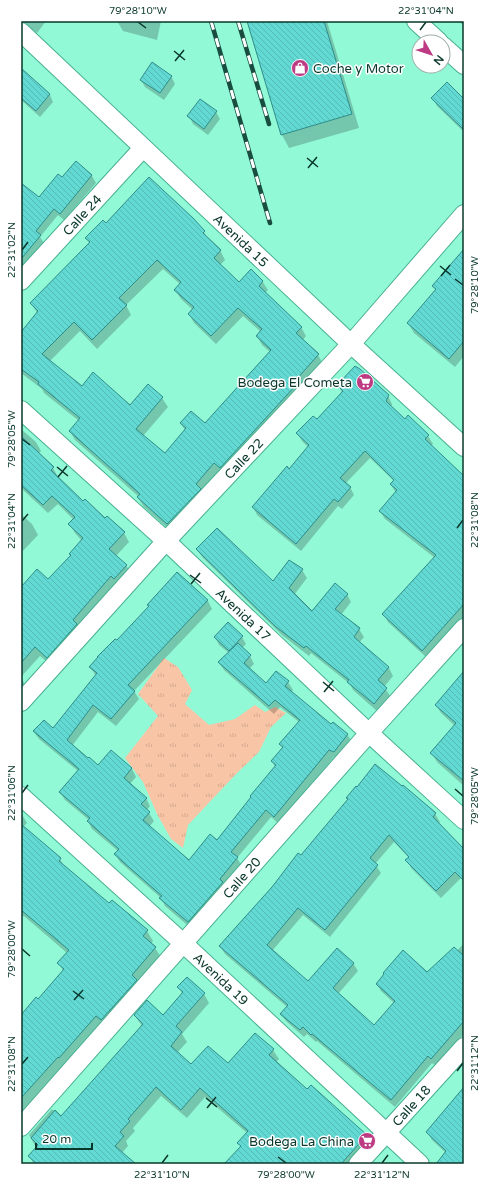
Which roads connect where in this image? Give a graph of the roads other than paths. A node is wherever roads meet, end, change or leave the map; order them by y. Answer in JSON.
{"nodes":[{"id":1,"x":416,"y":21,"type":"edge"},
{"id":2,"x":21,"y":32,"type":"edge"},
{"id":3,"x":430,"y":34,"type":"edge"},
{"id":4,"x":451,"y":53,"type":"edge"},
{"id":5,"x":464,"y":65,"type":"edge"},
{"id":6,"x":143,"y":148,"type":"junction"},
{"id":7,"x":464,"y":214,"type":"edge"},
{"id":8,"x":21,"y":281,"type":"edge"},
{"id":9,"x":351,"y":344,"type":"junction"},
{"id":10,"x":21,"y":410,"type":"edge"},
{"id":11,"x":464,"y":447,"type":"edge"},
{"id":12,"x":166,"y":541,"type":"junction"},
{"id":13,"x":464,"y":628,"type":"edge"},
{"id":14,"x":21,"y":702,"type":"edge"},
{"id":15,"x":369,"y":733,"type":"junction"},
{"id":16,"x":21,"y":796,"type":"edge"},
{"id":17,"x":464,"y":820,"type":"edge"},
{"id":18,"x":183,"y":943,"type":"junction"},
{"id":19,"x":464,"y":1047,"type":"edge"},
{"id":20,"x":21,"y":1127,"type":"edge"},
{"id":21,"x":386,"y":1133,"type":"junction"},
{"id":22,"x":358,"y":1164,"type":"edge"},
{"id":23,"x":420,"y":1164,"type":"edge"}],
"edges":[{"from":1,"to":3,"type":"street"},
{"from":2,"to":6,"type":"street","name":"Avenida 15"},
{"from":4,"to":5,"type":"street"},
{"from":6,"to":8,"type":"street","name":"Calle 24"},
{"from":6,"to":9,"type":"street","name":"Avenida 15"},
{"from":7,"to":9,"type":"street","name":"Calle 22"},
{"from":9,"to":11,"type":"street","name":"Avenida 15"},
{"from":9,"to":12,"type":"street","name":"Calle 22"},
{"from":10,"to":12,"type":"street","name":"Avenida 17"},
{"from":12,"to":14,"type":"street","name":"Calle 22"},
{"from":12,"to":15,"type":"street","name":"Avenida 17"},
{"from":13,"to":15,"type":"street","name":"Calle 20"},
{"from":15,"to":17,"type":"street","name":"Avenida 17"},
{"from":15,"to":18,"type":"street","name":"Calle 20"},
{"from":16,"to":18,"type":"street","name":"Avenida 19"},
{"from":18,"to":20,"type":"street","name":"Calle 20"},
{"from":18,"to":21,"type":"street","name":"Avenida 19"},
{"from":19,"to":21,"type":"street","name":"Calle 18"},
{"from":21,"to":22,"type":"street","name":"Calle 18"},
{"from":21,"to":23,"type":"street","name":"Avenida 19"}]}
